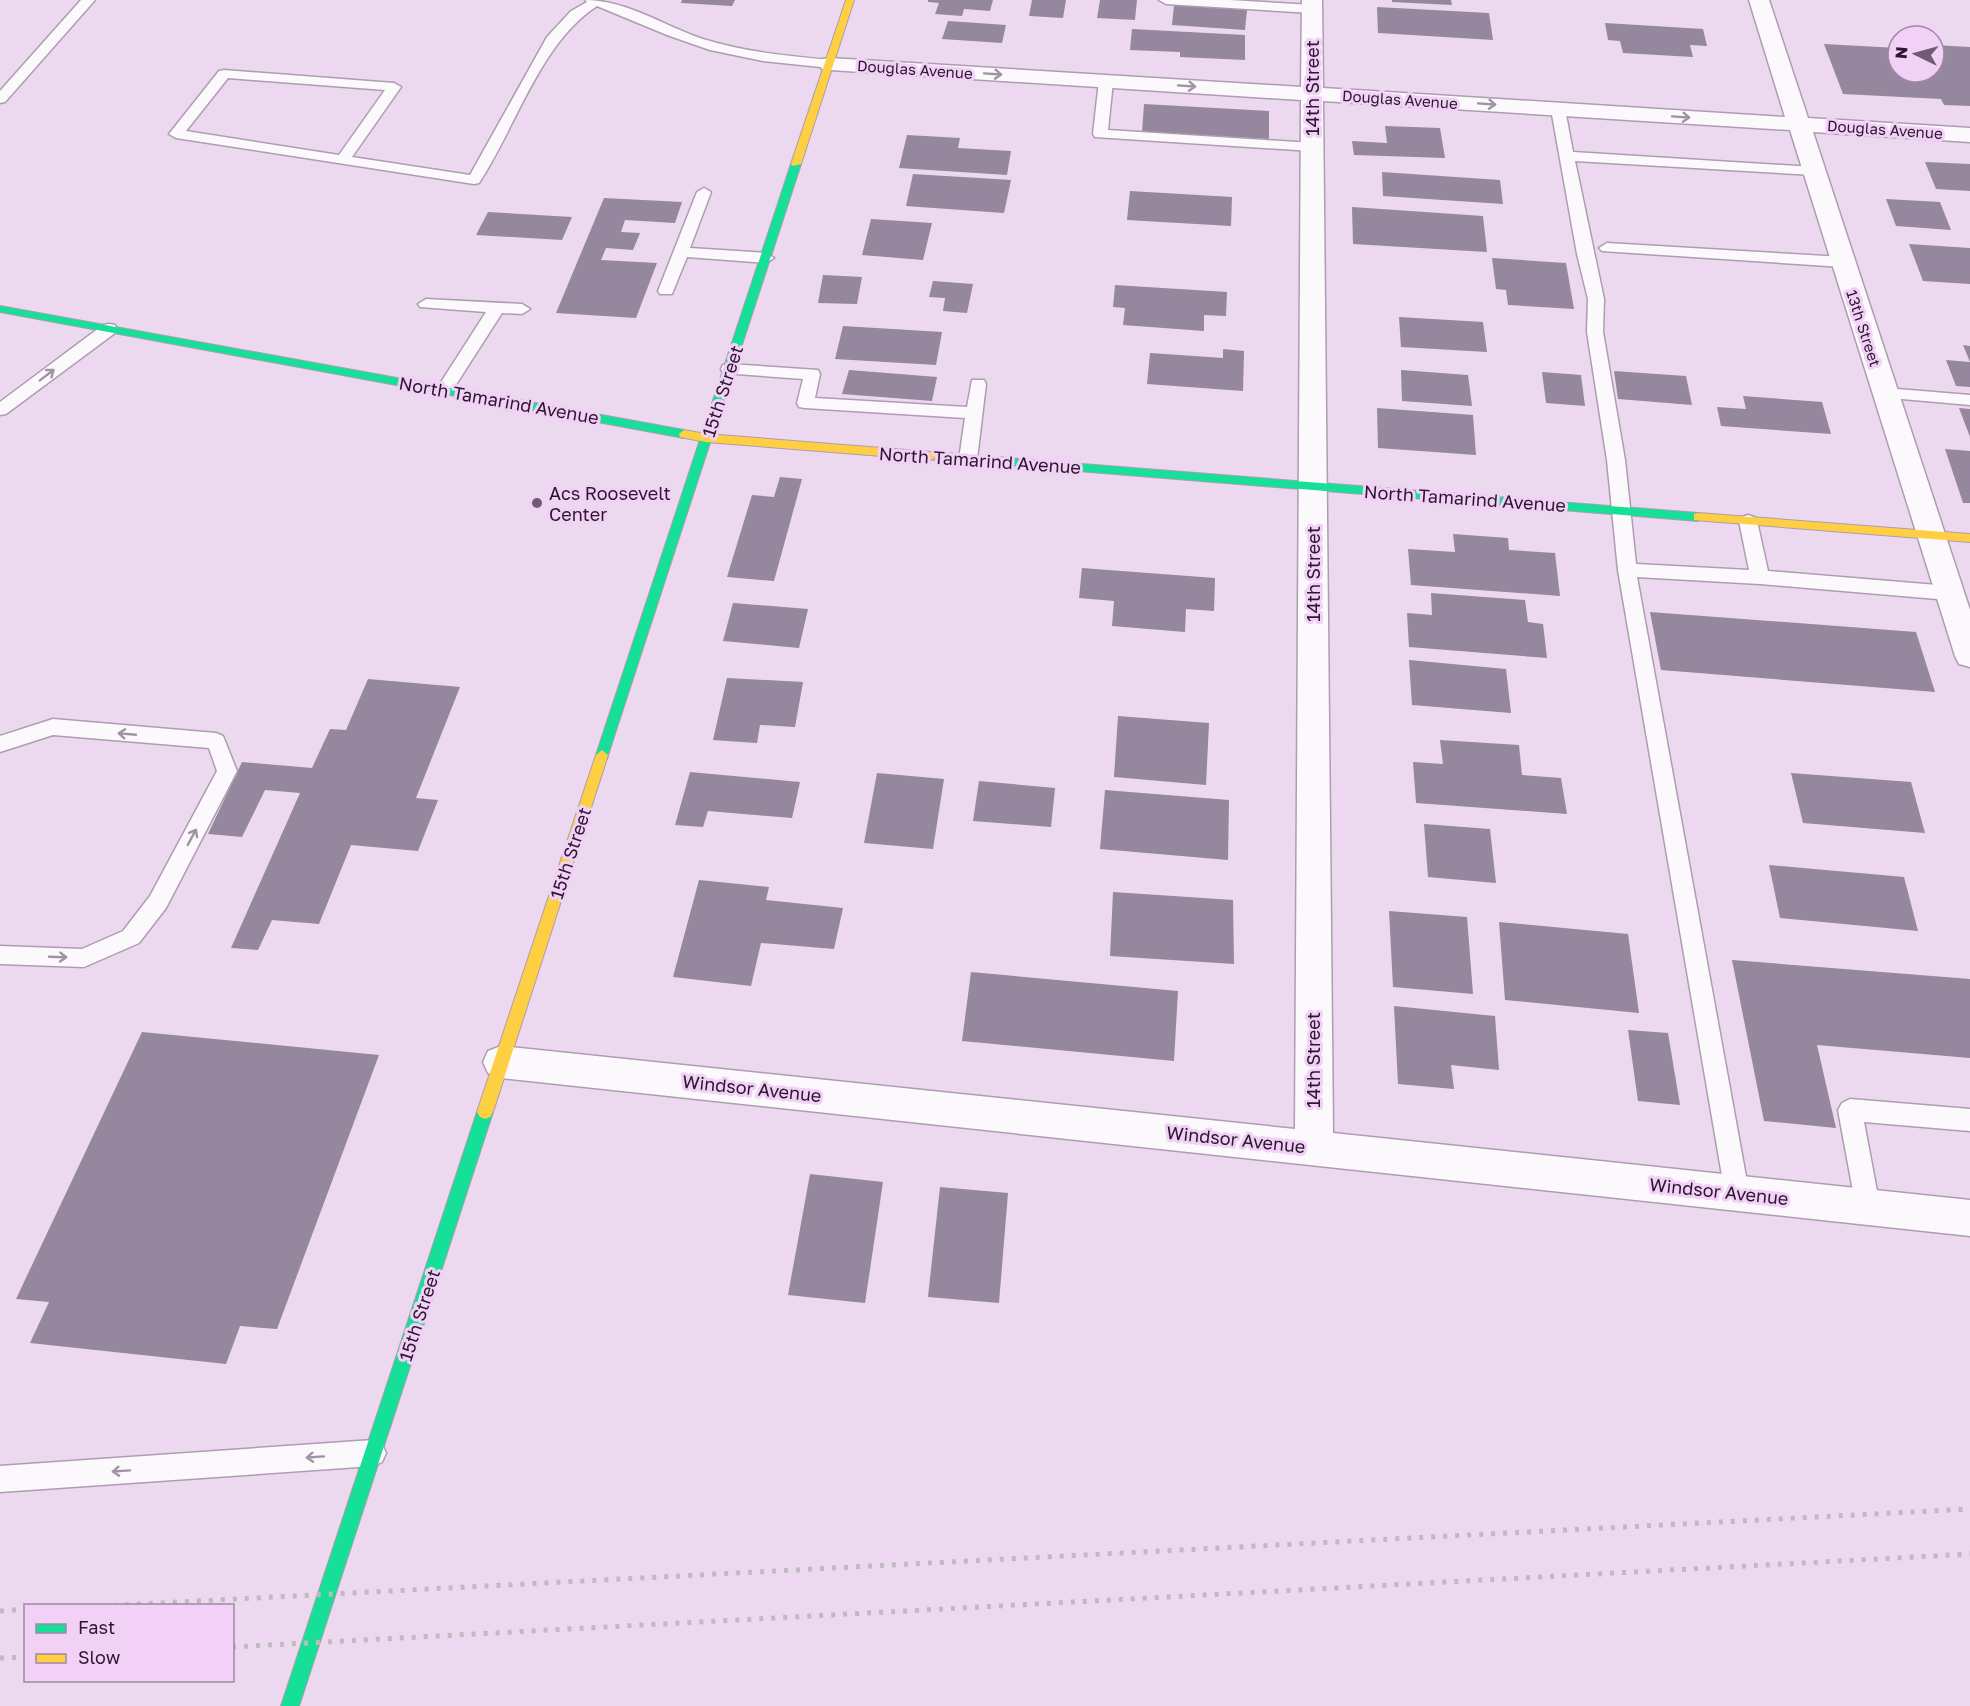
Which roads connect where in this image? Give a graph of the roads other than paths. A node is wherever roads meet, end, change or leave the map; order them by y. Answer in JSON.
{"nodes":[{"id":1,"x":88,"y":0,"type":"edge"},
{"id":2,"x":596,"y":0,"type":"edge"},
{"id":3,"x":850,"y":0,"type":"edge"},
{"id":4,"x":1166,"y":0,"type":"edge"},
{"id":5,"x":1759,"y":0,"type":"edge"},
{"id":6,"x":1312,"y":5,"type":"edge"},
{"id":7,"x":830,"y":64,"type":"junction"},
{"id":8,"x":1106,"y":81,"type":"junction"},
{"id":9,"x":1312,"y":93,"type":"junction"},
{"id":10,"x":0,"y":99,"type":"edge"},
{"id":11,"x":1558,"y":109,"type":"junction"},
{"id":12,"x":1798,"y":124,"type":"junction"},
{"id":13,"x":1970,"y":135,"type":"edge"},
{"id":14,"x":1312,"y":147,"type":"junction"},
{"id":15,"x":1567,"y":156,"type":"junction"},
{"id":16,"x":344,"y":160,"type":"junction"},
{"id":17,"x":1814,"y":171,"type":"junction"},
{"id":18,"x":704,"y":192,"type":"dead end"},
{"id":19,"x":1607,"y":248,"type":"dead end"},
{"id":20,"x":681,"y":252,"type":"junction"},
{"id":21,"x":766,"y":258,"type":"junction"},
{"id":22,"x":1843,"y":262,"type":"junction"},
{"id":23,"x":666,"y":291,"type":"dead end"},
{"id":24,"x":426,"y":304,"type":"dead end"},
{"id":25,"x":497,"y":308,"type":"junction"},
{"id":26,"x":0,"y":309,"type":"edge"},
{"id":27,"x":522,"y":309,"type":"dead end"},
{"id":28,"x":109,"y":329,"type":"junction"},
{"id":29,"x":729,"y":369,"type":"junction"},
{"id":30,"x":978,"y":384,"type":"dead end"},
{"id":31,"x":444,"y":390,"type":"junction"},
{"id":32,"x":1885,"y":393,"type":"junction"},
{"id":33,"x":1970,"y":400,"type":"edge"},
{"id":34,"x":0,"y":410,"type":"edge"},
{"id":35,"x":974,"y":413,"type":"junction"},
{"id":36,"x":706,"y":438,"type":"junction"},
{"id":37,"x":968,"y":459,"type":"junction"},
{"id":38,"x":1313,"y":486,"type":"junction"},
{"id":39,"x":1621,"y":511,"type":"junction"},
{"id":40,"x":1748,"y":521,"type":"junction"},
{"id":41,"x":1931,"y":535,"type":"junction"},
{"id":42,"x":1970,"y":538,"type":"edge"},
{"id":43,"x":1627,"y":570,"type":"junction"},
{"id":44,"x":1760,"y":577,"type":"junction"},
{"id":45,"x":1958,"y":603,"type":"edge"},
{"id":46,"x":1970,"y":656,"type":"edge"},
{"id":47,"x":0,"y":744,"type":"edge"},
{"id":48,"x":0,"y":955,"type":"edge"},
{"id":49,"x":501,"y":1062,"type":"junction"},
{"id":50,"x":1970,"y":1120,"type":"edge"},
{"id":51,"x":1314,"y":1148,"type":"junction"},
{"id":52,"x":1737,"y":1193,"type":"junction"},
{"id":53,"x":1868,"y":1207,"type":"junction"},
{"id":54,"x":1970,"y":1218,"type":"edge"},
{"id":55,"x":373,"y":1453,"type":"junction"},
{"id":56,"x":0,"y":1479,"type":"edge"},
{"id":57,"x":290,"y":1706,"type":"edge"}],
"edges":[{"from":1,"to":10,"type":"lane"},
{"from":2,"to":7,"type":"lane"},
{"from":2,"to":16,"type":"lane"},
{"from":3,"to":7,"type":"street","name":"15th Street"},
{"from":4,"to":6,"type":"lane"},
{"from":5,"to":12,"type":"street","name":"13th Street"},
{"from":6,"to":9,"type":"street","name":"14th Street"},
{"from":7,"to":8,"type":"street","name":"Douglas Avenue","one_way":true},
{"from":7,"to":21,"type":"street","name":"15th Street"},
{"from":8,"to":9,"type":"street","name":"Douglas Avenue","one_way":true},
{"from":8,"to":14,"type":"lane"},
{"from":9,"to":11,"type":"street","name":"Douglas Avenue","one_way":true},
{"from":9,"to":14,"type":"street","name":"14th Street"},
{"from":11,"to":12,"type":"street","name":"Douglas Avenue","one_way":true},
{"from":11,"to":15,"type":"lane"},
{"from":12,"to":13,"type":"street","name":"Douglas Avenue"},
{"from":12,"to":17,"type":"street","name":"13th Street"},
{"from":14,"to":38,"type":"street","name":"14th Street"},
{"from":15,"to":17,"type":"lane"},
{"from":15,"to":39,"type":"lane"},
{"from":16,"to":16,"type":"lane"},
{"from":17,"to":22,"type":"street","name":"13th Street"},
{"from":18,"to":20,"type":"lane"},
{"from":19,"to":22,"type":"lane"},
{"from":20,"to":21,"type":"lane"},
{"from":20,"to":23,"type":"lane"},
{"from":21,"to":29,"type":"street","name":"15th Street"},
{"from":22,"to":32,"type":"street","name":"13th Street"},
{"from":24,"to":25,"type":"lane"},
{"from":25,"to":27,"type":"lane"},
{"from":25,"to":31,"type":"lane"},
{"from":26,"to":28,"type":"street","name":"North Tamarind Avenue"},
{"from":28,"to":31,"type":"street","name":"North Tamarind Avenue"},
{"from":34,"to":28,"type":"lane","one_way":true},
{"from":29,"to":35,"type":"lane"},
{"from":29,"to":36,"type":"street","name":"15th Street"},
{"from":30,"to":35,"type":"lane"},
{"from":31,"to":36,"type":"street","name":"North Tamarind Avenue"},
{"from":32,"to":33,"type":"lane"},
{"from":32,"to":41,"type":"street","name":"13th Street"},
{"from":35,"to":37,"type":"lane"},
{"from":36,"to":37,"type":"street","name":"North Tamarind Avenue"},
{"from":36,"to":49,"type":"street","name":"15th Street"},
{"from":37,"to":38,"type":"street","name":"North Tamarind Avenue"},
{"from":38,"to":39,"type":"street","name":"North Tamarind Avenue"},
{"from":38,"to":51,"type":"street","name":"14th Street"},
{"from":39,"to":40,"type":"street","name":"North Tamarind Avenue"},
{"from":39,"to":43,"type":"lane"},
{"from":40,"to":41,"type":"street","name":"North Tamarind Avenue"},
{"from":40,"to":44,"type":"lane"},
{"from":41,"to":42,"type":"street","name":"North Tamarind Avenue"},
{"from":41,"to":45,"type":"street","name":"13th Street"},
{"from":43,"to":44,"type":"lane"},
{"from":43,"to":52,"type":"lane"},
{"from":44,"to":45,"type":"lane"},
{"from":45,"to":46,"type":"street","name":"13th Street"},
{"from":48,"to":47,"type":"lane","one_way":true},
{"from":49,"to":51,"type":"street","name":"Windsor Avenue"},
{"from":49,"to":55,"type":"street","name":"15th Street"},
{"from":50,"to":53,"type":"lane"},
{"from":51,"to":52,"type":"street","name":"Windsor Avenue"},
{"from":52,"to":53,"type":"street","name":"Windsor Avenue"},
{"from":53,"to":54,"type":"street","name":"Windsor Avenue"},
{"from":55,"to":56,"type":"lane","one_way":true},
{"from":55,"to":57,"type":"street","name":"15th Street"}]}
